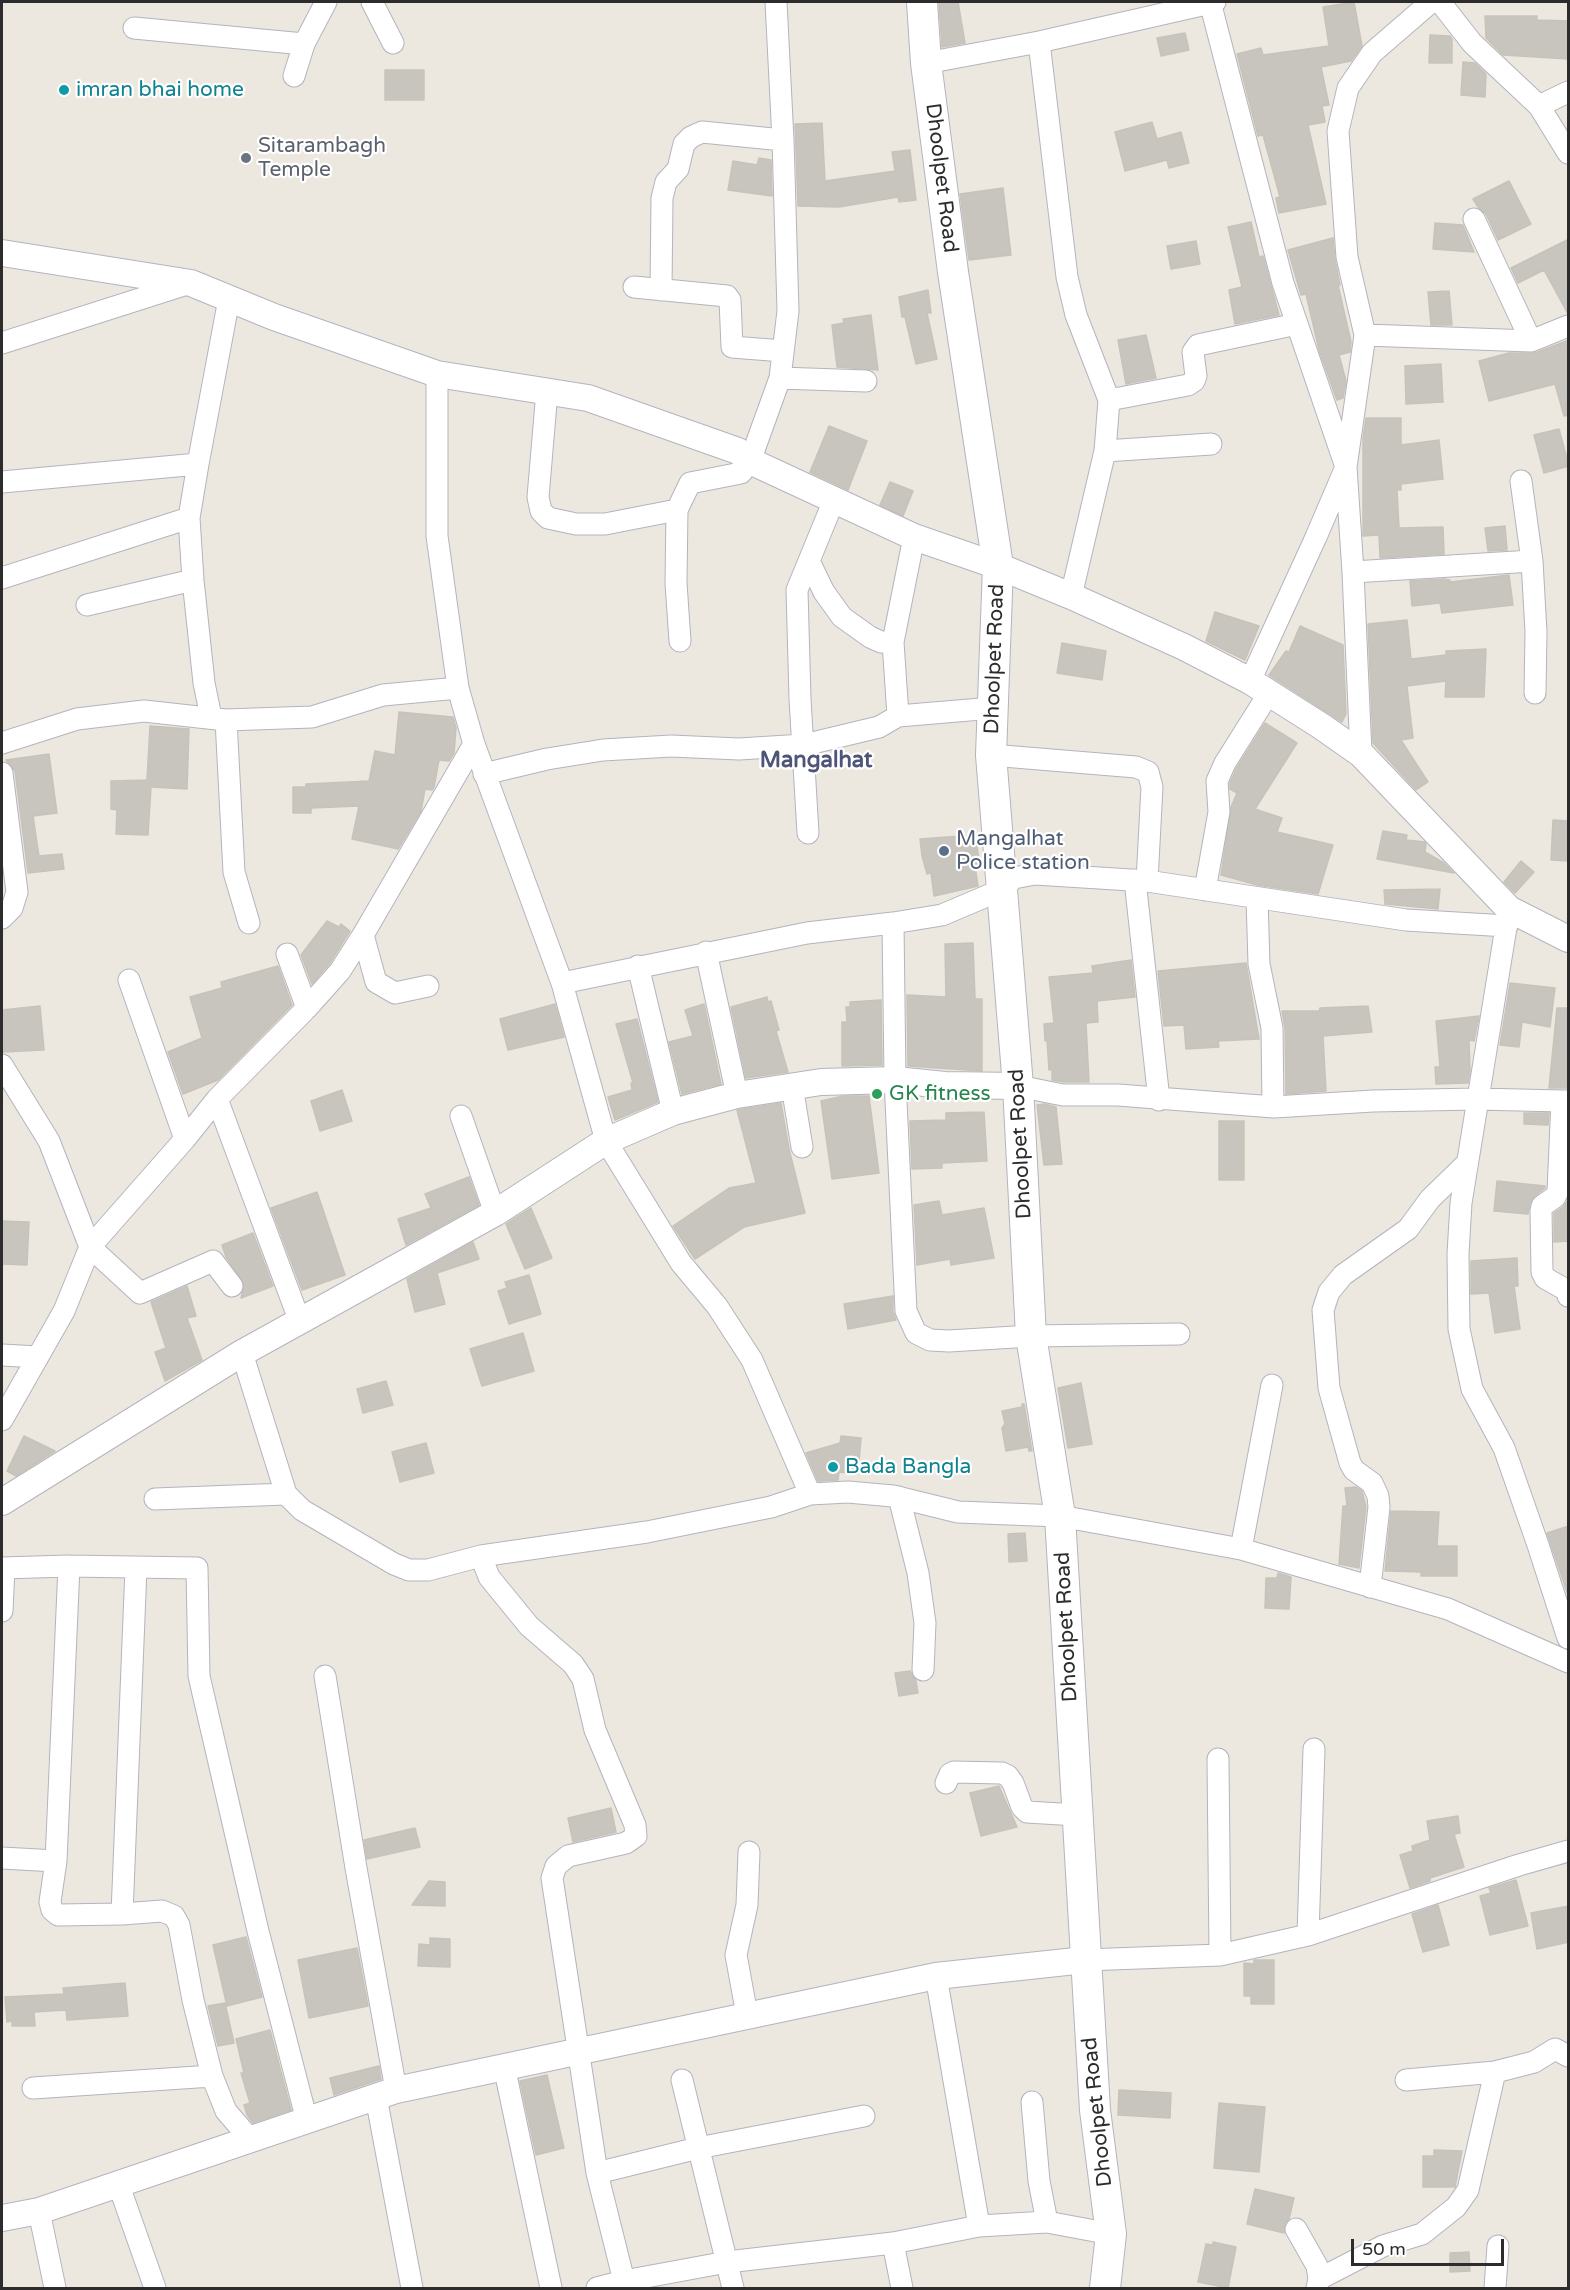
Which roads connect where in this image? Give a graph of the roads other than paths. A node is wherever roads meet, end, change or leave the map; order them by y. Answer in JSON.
{"nodes":[{"id":1,"x":326,"y":2,"type":"edge"},
{"id":2,"x":372,"y":2,"type":"edge"},
{"id":3,"x":776,"y":2,"type":"edge"},
{"id":4,"x":922,"y":2,"type":"edge"},
{"id":5,"x":1212,"y":2,"type":"edge"},
{"id":6,"x":1431,"y":2,"type":"edge"},
{"id":7,"x":1440,"y":2,"type":"edge"},
{"id":8,"x":134,"y":28,"type":"dead end"},
{"id":9,"x":1039,"y":42,"type":"junction"},
{"id":10,"x":393,"y":43,"type":"dead end"},
{"id":11,"x":304,"y":44,"type":"junction"},
{"id":12,"x":926,"y":63,"type":"junction"},
{"id":13,"x":294,"y":76,"type":"dead end"},
{"id":14,"x":1569,"y":92,"type":"edge"},
{"id":15,"x":1539,"y":106,"type":"junction"},
{"id":16,"x":783,"y":140,"type":"junction"},
{"id":17,"x":1569,"y":153,"type":"edge"},
{"id":18,"x":1474,"y":219,"type":"dead end"},
{"id":19,"x":2,"y":254,"type":"edge"},
{"id":20,"x":191,"y":283,"type":"junction"},
{"id":21,"x":634,"y":287,"type":"dead end"},
{"id":22,"x":661,"y":290,"type":"junction"},
{"id":23,"x":230,"y":299,"type":"junction"},
{"id":24,"x":1297,"y":324,"type":"junction"},
{"id":25,"x":1569,"y":326,"type":"edge"},
{"id":26,"x":1365,"y":335,"type":"junction"},
{"id":27,"x":1531,"y":341,"type":"junction"},
{"id":28,"x":2,"y":343,"type":"edge"},
{"id":29,"x":783,"y":351,"type":"junction"},
{"id":30,"x":437,"y":374,"type":"junction"},
{"id":31,"x":780,"y":378,"type":"junction"},
{"id":32,"x":866,"y":381,"type":"dead end"},
{"id":33,"x":547,"y":391,"type":"junction"},
{"id":34,"x":1109,"y":400,"type":"junction"},
{"id":35,"x":1211,"y":444,"type":"dead end"},
{"id":36,"x":1105,"y":451,"type":"junction"},
{"id":37,"x":750,"y":461,"type":"junction"},
{"id":38,"x":198,"y":464,"type":"junction"},
{"id":39,"x":1346,"y":467,"type":"junction"},
{"id":40,"x":1521,"y":481,"type":"dead end"},
{"id":41,"x":2,"y":482,"type":"edge"},
{"id":42,"x":834,"y":500,"type":"junction"},
{"id":43,"x":676,"y":510,"type":"junction"},
{"id":44,"x":189,"y":518,"type":"junction"},
{"id":45,"x":914,"y":537,"type":"junction"},
{"id":46,"x":809,"y":561,"type":"junction"},
{"id":47,"x":1532,"y":561,"type":"junction"},
{"id":48,"x":998,"y":566,"type":"junction"},
{"id":49,"x":3,"y":572,"type":"edge"},
{"id":50,"x":1353,"y":572,"type":"junction"},
{"id":51,"x":193,"y":580,"type":"junction"},
{"id":52,"x":1071,"y":596,"type":"junction"},
{"id":53,"x":87,"y":605,"type":"dead end"},
{"id":54,"x":680,"y":640,"type":"dead end"},
{"id":55,"x":893,"y":642,"type":"junction"},
{"id":56,"x":1260,"y":687,"type":"junction"},
{"id":57,"x":458,"y":688,"type":"junction"},
{"id":58,"x":1535,"y":693,"type":"dead end"},
{"id":59,"x":993,"y":708,"type":"junction"},
{"id":60,"x":898,"y":716,"type":"junction"},
{"id":61,"x":218,"y":718,"type":"junction"},
{"id":62,"x":2,"y":743,"type":"edge"},
{"id":63,"x":474,"y":744,"type":"junction"},
{"id":64,"x":804,"y":745,"type":"junction"},
{"id":65,"x":1361,"y":754,"type":"junction"},
{"id":66,"x":991,"y":755,"type":"junction"},
{"id":67,"x":2,"y":773,"type":"edge"},
{"id":68,"x":484,"y":774,"type":"junction"},
{"id":69,"x":808,"y":833,"type":"dead end"},
{"id":70,"x":1141,"y":880,"type":"junction"},
{"id":71,"x":1001,"y":890,"type":"junction"},
{"id":72,"x":1205,"y":890,"type":"junction"},
{"id":73,"x":1257,"y":898,"type":"junction"},
{"id":74,"x":1508,"y":917,"type":"junction"},
{"id":75,"x":2,"y":918,"type":"edge"},
{"id":76,"x":249,"y":923,"type":"dead end"},
{"id":77,"x":893,"y":923,"type":"junction"},
{"id":78,"x":363,"y":935,"type":"junction"},
{"id":79,"x":1569,"y":939,"type":"edge"},
{"id":80,"x":706,"y":952,"type":"junction"},
{"id":81,"x":287,"y":954,"type":"dead end"},
{"id":82,"x":638,"y":966,"type":"junction"},
{"id":83,"x":129,"y":981,"type":"dead end"},
{"id":84,"x":561,"y":983,"type":"junction"},
{"id":85,"x":428,"y":986,"type":"dead end"},
{"id":86,"x":307,"y":1008,"type":"junction"},
{"id":87,"x":2,"y":1065,"type":"edge"},
{"id":88,"x":895,"y":1080,"type":"junction"},
{"id":89,"x":792,"y":1086,"type":"junction"},
{"id":90,"x":1018,"y":1086,"type":"junction"},
{"id":91,"x":737,"y":1095,"type":"junction"},
{"id":92,"x":217,"y":1099,"type":"junction"},
{"id":93,"x":1477,"y":1099,"type":"junction"},
{"id":94,"x":1159,"y":1100,"type":"junction"},
{"id":95,"x":1565,"y":1101,"type":"edge"},
{"id":96,"x":1273,"y":1107,"type":"junction"},
{"id":97,"x":673,"y":1112,"type":"junction"},
{"id":98,"x":461,"y":1116,"type":"dead end"},
{"id":99,"x":185,"y":1138,"type":"junction"},
{"id":100,"x":606,"y":1141,"type":"junction"},
{"id":101,"x":802,"y":1147,"type":"dead end"},
{"id":102,"x":1465,"y":1165,"type":"junction"},
{"id":103,"x":495,"y":1213,"type":"junction"},
{"id":104,"x":90,"y":1247,"type":"junction"},
{"id":105,"x":232,"y":1286,"type":"dead end"},
{"id":106,"x":1568,"y":1291,"type":"edge"},
{"id":107,"x":1569,"y":1296,"type":"edge"},
{"id":108,"x":300,"y":1322,"type":"junction"},
{"id":109,"x":1179,"y":1334,"type":"dead end"},
{"id":110,"x":1031,"y":1336,"type":"junction"},
{"id":111,"x":242,"y":1353,"type":"junction"},
{"id":112,"x":2,"y":1355,"type":"edge"},
{"id":113,"x":38,"y":1357,"type":"junction"},
{"id":114,"x":1272,"y":1385,"type":"dead end"},
{"id":115,"x":2,"y":1420,"type":"edge"},
{"id":116,"x":286,"y":1494,"type":"junction"},
{"id":117,"x":810,"y":1494,"type":"junction"},
{"id":118,"x":899,"y":1497,"type":"junction"},
{"id":119,"x":155,"y":1499,"type":"dead end"},
{"id":120,"x":2,"y":1502,"type":"edge"},
{"id":121,"x":1060,"y":1516,"type":"junction"},
{"id":122,"x":1241,"y":1549,"type":"junction"},
{"id":123,"x":481,"y":1556,"type":"junction"},
{"id":124,"x":69,"y":1566,"type":"junction"},
{"id":125,"x":3,"y":1568,"type":"edge"},
{"id":126,"x":136,"y":1568,"type":"junction"},
{"id":127,"x":1370,"y":1587,"type":"junction"},
{"id":128,"x":2,"y":1611,"type":"edge"},
{"id":129,"x":1569,"y":1638,"type":"edge"},
{"id":130,"x":1569,"y":1662,"type":"edge"},
{"id":131,"x":923,"y":1670,"type":"dead end"},
{"id":132,"x":325,"y":1676,"type":"dead end"},
{"id":133,"x":1314,"y":1749,"type":"dead end"},
{"id":134,"x":1218,"y":1759,"type":"dead end"},
{"id":135,"x":946,"y":1783,"type":"dead end"},
{"id":136,"x":1077,"y":1815,"type":"junction"},
{"id":137,"x":1569,"y":1851,"type":"edge"},
{"id":138,"x":750,"y":1852,"type":"dead end"},
{"id":139,"x":2,"y":1858,"type":"edge"},
{"id":140,"x":56,"y":1861,"type":"junction"},
{"id":141,"x":122,"y":1914,"type":"junction"},
{"id":142,"x":1308,"y":1935,"type":"junction"},
{"id":143,"x":1220,"y":1956,"type":"junction"},
{"id":144,"x":1085,"y":1960,"type":"junction"},
{"id":145,"x":936,"y":1976,"type":"junction"},
{"id":146,"x":747,"y":2015,"type":"junction"},
{"id":147,"x":579,"y":2050,"type":"junction"},
{"id":148,"x":1569,"y":2056,"type":"edge"},
{"id":149,"x":504,"y":2066,"type":"junction"},
{"id":150,"x":1495,"y":2072,"type":"junction"},
{"id":151,"x":212,"y":2076,"type":"junction"},
{"id":152,"x":682,"y":2080,"type":"dead end"},
{"id":153,"x":1406,"y":2080,"type":"dead end"},
{"id":154,"x":33,"y":2088,"type":"dead end"},
{"id":155,"x":386,"y":2094,"type":"junction"},
{"id":156,"x":1032,"y":2102,"type":"dead end"},
{"id":157,"x":864,"y":2116,"type":"dead end"},
{"id":158,"x":308,"y":2121,"type":"junction"},
{"id":159,"x":251,"y":2140,"type":"junction"},
{"id":160,"x":698,"y":2148,"type":"junction"},
{"id":161,"x":597,"y":2173,"type":"junction"},
{"id":162,"x":118,"y":2182,"type":"junction"},
{"id":163,"x":39,"y":2211,"type":"junction"},
{"id":164,"x":2,"y":2218,"type":"edge"},
{"id":165,"x":1047,"y":2222,"type":"junction"},
{"id":166,"x":979,"y":2226,"type":"junction"},
{"id":167,"x":1296,"y":2229,"type":"dead end"},
{"id":168,"x":1111,"y":2234,"type":"junction"},
{"id":169,"x":893,"y":2243,"type":"junction"},
{"id":170,"x":1498,"y":2246,"type":"dead end"},
{"id":171,"x":727,"y":2262,"type":"junction"},
{"id":172,"x":1318,"y":2284,"type":"edge"},
{"id":173,"x":624,"y":2285,"type":"edge"},
{"id":174,"x":55,"y":2289,"type":"edge"},
{"id":175,"x":155,"y":2289,"type":"edge"},
{"id":176,"x":412,"y":2289,"type":"edge"},
{"id":177,"x":551,"y":2289,"type":"edge"},
{"id":178,"x":597,"y":2289,"type":"edge"},
{"id":179,"x":733,"y":2289,"type":"edge"},
{"id":180,"x":902,"y":2289,"type":"edge"},
{"id":181,"x":1105,"y":2289,"type":"edge"},
{"id":182,"x":1495,"y":2289,"type":"edge"}],
"edges":[{"from":1,"to":11,"type":"street"},
{"from":2,"to":10,"type":"street"},
{"from":3,"to":16,"type":"street"},
{"from":4,"to":12,"type":"main road","name":"Dhoolpet Road"},
{"from":5,"to":9,"type":"street"},
{"from":5,"to":24,"type":"street"},
{"from":6,"to":26,"type":"street"},
{"from":7,"to":15,"type":"street"},
{"from":8,"to":11,"type":"street"},
{"from":9,"to":12,"type":"street"},
{"from":9,"to":34,"type":"street"},
{"from":11,"to":13,"type":"street"},
{"from":12,"to":48,"type":"main road","name":"Dhoolpet Road"},
{"from":14,"to":15,"type":"street"},
{"from":15,"to":17,"type":"street"},
{"from":16,"to":22,"type":"street"},
{"from":16,"to":29,"type":"street"},
{"from":18,"to":27,"type":"street"},
{"from":19,"to":20,"type":"street"},
{"from":20,"to":23,"type":"street"},
{"from":20,"to":28,"type":"street"},
{"from":21,"to":22,"type":"street"},
{"from":22,"to":29,"type":"street"},
{"from":23,"to":30,"type":"street"},
{"from":23,"to":38,"type":"street"},
{"from":24,"to":34,"type":"street"},
{"from":24,"to":39,"type":"street"},
{"from":25,"to":27,"type":"street"},
{"from":26,"to":27,"type":"street"},
{"from":26,"to":39,"type":"street"},
{"from":29,"to":31,"type":"street"},
{"from":30,"to":33,"type":"street"},
{"from":30,"to":57,"type":"street"},
{"from":31,"to":32,"type":"street"},
{"from":31,"to":37,"type":"street"},
{"from":33,"to":37,"type":"street"},
{"from":33,"to":43,"type":"street"},
{"from":34,"to":36,"type":"street"},
{"from":35,"to":36,"type":"street"},
{"from":36,"to":52,"type":"street"},
{"from":37,"to":42,"type":"street"},
{"from":37,"to":43,"type":"street"},
{"from":38,"to":41,"type":"street"},
{"from":38,"to":44,"type":"street"},
{"from":39,"to":50,"type":"street"},
{"from":39,"to":56,"type":"street"},
{"from":40,"to":47,"type":"street"},
{"from":42,"to":45,"type":"street"},
{"from":42,"to":46,"type":"street"},
{"from":43,"to":54,"type":"street"},
{"from":44,"to":49,"type":"street"},
{"from":44,"to":51,"type":"street"},
{"from":45,"to":48,"type":"street"},
{"from":45,"to":55,"type":"street"},
{"from":46,"to":55,"type":"street"},
{"from":46,"to":64,"type":"street"},
{"from":47,"to":50,"type":"street"},
{"from":47,"to":58,"type":"street"},
{"from":48,"to":52,"type":"street"},
{"from":48,"to":59,"type":"main road","name":"Dhoolpet Road"},
{"from":50,"to":65,"type":"street"},
{"from":51,"to":53,"type":"street"},
{"from":51,"to":61,"type":"street"},
{"from":52,"to":56,"type":"street"},
{"from":55,"to":60,"type":"street"},
{"from":56,"to":65,"type":"street"},
{"from":56,"to":72,"type":"street"},
{"from":57,"to":61,"type":"street"},
{"from":57,"to":63,"type":"street"},
{"from":59,"to":60,"type":"street"},
{"from":59,"to":66,"type":"main road","name":"Dhoolpet Road"},
{"from":60,"to":64,"type":"street"},
{"from":61,"to":62,"type":"street"},
{"from":61,"to":76,"type":"street"},
{"from":63,"to":68,"type":"street"},
{"from":63,"to":78,"type":"street"},
{"from":64,"to":68,"type":"street"},
{"from":64,"to":69,"type":"street"},
{"from":65,"to":74,"type":"street"},
{"from":66,"to":70,"type":"street"},
{"from":66,"to":71,"type":"main road","name":"Dhoolpet Road"},
{"from":67,"to":75,"type":"street"},
{"from":68,"to":84,"type":"street"},
{"from":70,"to":71,"type":"street"},
{"from":70,"to":72,"type":"street"},
{"from":70,"to":94,"type":"street"},
{"from":71,"to":77,"type":"street"},
{"from":71,"to":90,"type":"main road","name":"Dhoolpet Road"},
{"from":72,"to":73,"type":"street"},
{"from":73,"to":74,"type":"street"},
{"from":73,"to":96,"type":"street"},
{"from":74,"to":79,"type":"street"},
{"from":74,"to":93,"type":"street"},
{"from":77,"to":80,"type":"street"},
{"from":77,"to":88,"type":"street"},
{"from":78,"to":85,"type":"street"},
{"from":78,"to":86,"type":"street"},
{"from":80,"to":82,"type":"street"},
{"from":80,"to":91,"type":"street"},
{"from":81,"to":86,"type":"street"},
{"from":82,"to":84,"type":"street"},
{"from":82,"to":97,"type":"street"},
{"from":83,"to":99,"type":"street"},
{"from":84,"to":100,"type":"street"},
{"from":86,"to":92,"type":"street"},
{"from":87,"to":104,"type":"street"},
{"from":88,"to":89,"type":"street"},
{"from":88,"to":90,"type":"street"},
{"from":88,"to":110,"type":"street"},
{"from":89,"to":91,"type":"street"},
{"from":89,"to":101,"type":"street"},
{"from":90,"to":94,"type":"street"},
{"from":90,"to":110,"type":"main road","name":"Dhoolpet Road"},
{"from":91,"to":97,"type":"street"},
{"from":92,"to":99,"type":"street"},
{"from":92,"to":108,"type":"street"},
{"from":93,"to":95,"type":"street"},
{"from":93,"to":96,"type":"street"},
{"from":93,"to":102,"type":"street"},
{"from":94,"to":96,"type":"street"},
{"from":95,"to":106,"type":"street"},
{"from":97,"to":100,"type":"street"},
{"from":98,"to":103,"type":"street"},
{"from":99,"to":104,"type":"street"},
{"from":100,"to":103,"type":"street"},
{"from":100,"to":117,"type":"street"},
{"from":102,"to":127,"type":"street"},
{"from":102,"to":129,"type":"street"},
{"from":103,"to":108,"type":"street"},
{"from":104,"to":105,"type":"street"},
{"from":104,"to":113,"type":"street"},
{"from":106,"to":107,"type":"street"},
{"from":108,"to":111,"type":"street"},
{"from":109,"to":110,"type":"street"},
{"from":110,"to":121,"type":"main road","name":"Dhoolpet Road"},
{"from":111,"to":116,"type":"street"},
{"from":111,"to":120,"type":"street"},
{"from":112,"to":113,"type":"street"},
{"from":113,"to":115,"type":"street"},
{"from":114,"to":122,"type":"street"},
{"from":116,"to":119,"type":"street"},
{"from":116,"to":123,"type":"street"},
{"from":117,"to":118,"type":"street"},
{"from":117,"to":123,"type":"street"},
{"from":118,"to":121,"type":"street"},
{"from":118,"to":131,"type":"street"},
{"from":121,"to":122,"type":"street"},
{"from":121,"to":136,"type":"main road","name":"Dhoolpet Road"},
{"from":122,"to":127,"type":"street"},
{"from":123,"to":147,"type":"street"},
{"from":124,"to":125,"type":"street"},
{"from":124,"to":126,"type":"street"},
{"from":124,"to":140,"type":"street"},
{"from":125,"to":128,"type":"street"},
{"from":126,"to":141,"type":"street"},
{"from":126,"to":158,"type":"street"},
{"from":127,"to":130,"type":"street"},
{"from":132,"to":155,"type":"street"},
{"from":133,"to":142,"type":"street"},
{"from":134,"to":143,"type":"street"},
{"from":135,"to":136,"type":"street"},
{"from":136,"to":144,"type":"main road","name":"Dhoolpet Road"},
{"from":137,"to":142,"type":"street"},
{"from":138,"to":146,"type":"street"},
{"from":139,"to":140,"type":"street"},
{"from":140,"to":141,"type":"street"},
{"from":141,"to":151,"type":"street"},
{"from":142,"to":143,"type":"street"},
{"from":143,"to":144,"type":"street"},
{"from":144,"to":145,"type":"street"},
{"from":144,"to":168,"type":"main road","name":"Dhoolpet Road"},
{"from":145,"to":146,"type":"street"},
{"from":145,"to":166,"type":"street"},
{"from":146,"to":147,"type":"street"},
{"from":147,"to":149,"type":"street"},
{"from":147,"to":161,"type":"street"},
{"from":148,"to":150,"type":"street"},
{"from":149,"to":155,"type":"street"},
{"from":149,"to":177,"type":"street"},
{"from":150,"to":153,"type":"street"},
{"from":150,"to":172,"type":"street"},
{"from":151,"to":154,"type":"street"},
{"from":151,"to":159,"type":"street"},
{"from":152,"to":160,"type":"street"},
{"from":155,"to":158,"type":"street"},
{"from":155,"to":176,"type":"street"},
{"from":156,"to":165,"type":"street"},
{"from":157,"to":160,"type":"street"},
{"from":158,"to":159,"type":"street"},
{"from":159,"to":162,"type":"street"},
{"from":160,"to":161,"type":"street"},
{"from":160,"to":171,"type":"street"},
{"from":161,"to":173,"type":"street"},
{"from":162,"to":163,"type":"street"},
{"from":162,"to":175,"type":"street"},
{"from":163,"to":164,"type":"street"},
{"from":163,"to":174,"type":"street"},
{"from":165,"to":166,"type":"street"},
{"from":165,"to":168,"type":"street"},
{"from":166,"to":169,"type":"street"},
{"from":167,"to":172,"type":"street"},
{"from":168,"to":181,"type":"main road","name":"Dhoolpet Road"},
{"from":169,"to":171,"type":"street"},
{"from":169,"to":180,"type":"street"},
{"from":170,"to":182,"type":"street"},
{"from":171,"to":173,"type":"street"},
{"from":171,"to":179,"type":"street"},
{"from":173,"to":178,"type":"street"}]}
